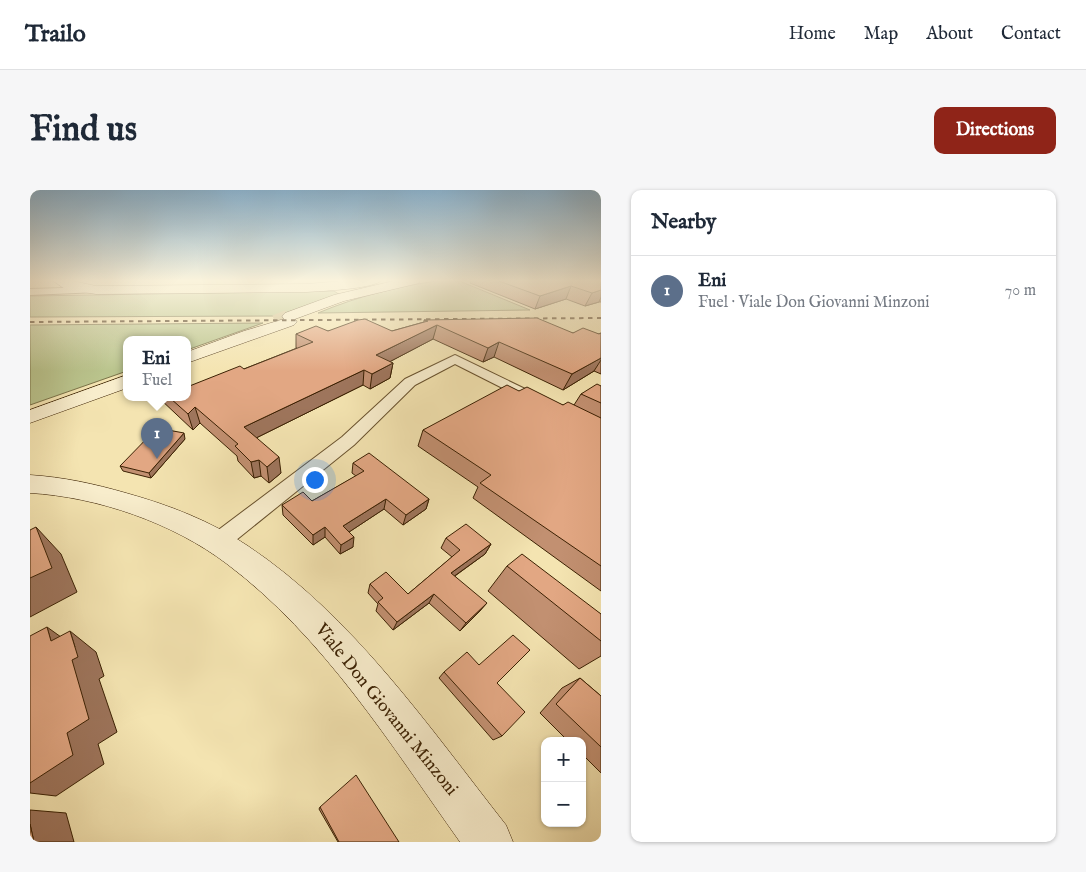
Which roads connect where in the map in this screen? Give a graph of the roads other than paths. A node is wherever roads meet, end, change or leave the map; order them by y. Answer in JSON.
{"nodes":[{"id":1,"x":312,"y":310,"type":"edge"},
{"id":2,"x":191,"y":356,"type":"edge"},
{"id":3,"x":123,"y":382,"type":"edge"},
{"id":4,"x":558,"y":410,"type":"edge"},
{"id":5,"x":30,"y":417,"type":"edge"},
{"id":6,"x":30,"y":484,"type":"edge"},
{"id":7,"x":217,"y":543,"type":"junction"},
{"id":8,"x":490,"y":842,"type":"edge"}],
"edges":[{"from":1,"to":2,"type":"street"},
{"from":3,"to":5,"type":"street"},
{"from":4,"to":7,"type":"street"},
{"from":6,"to":7,"type":"street","name":"Viale Don Giovanni Minzoni"},
{"from":7,"to":8,"type":"street","name":"Viale Don Giovanni Minzoni"}]}
